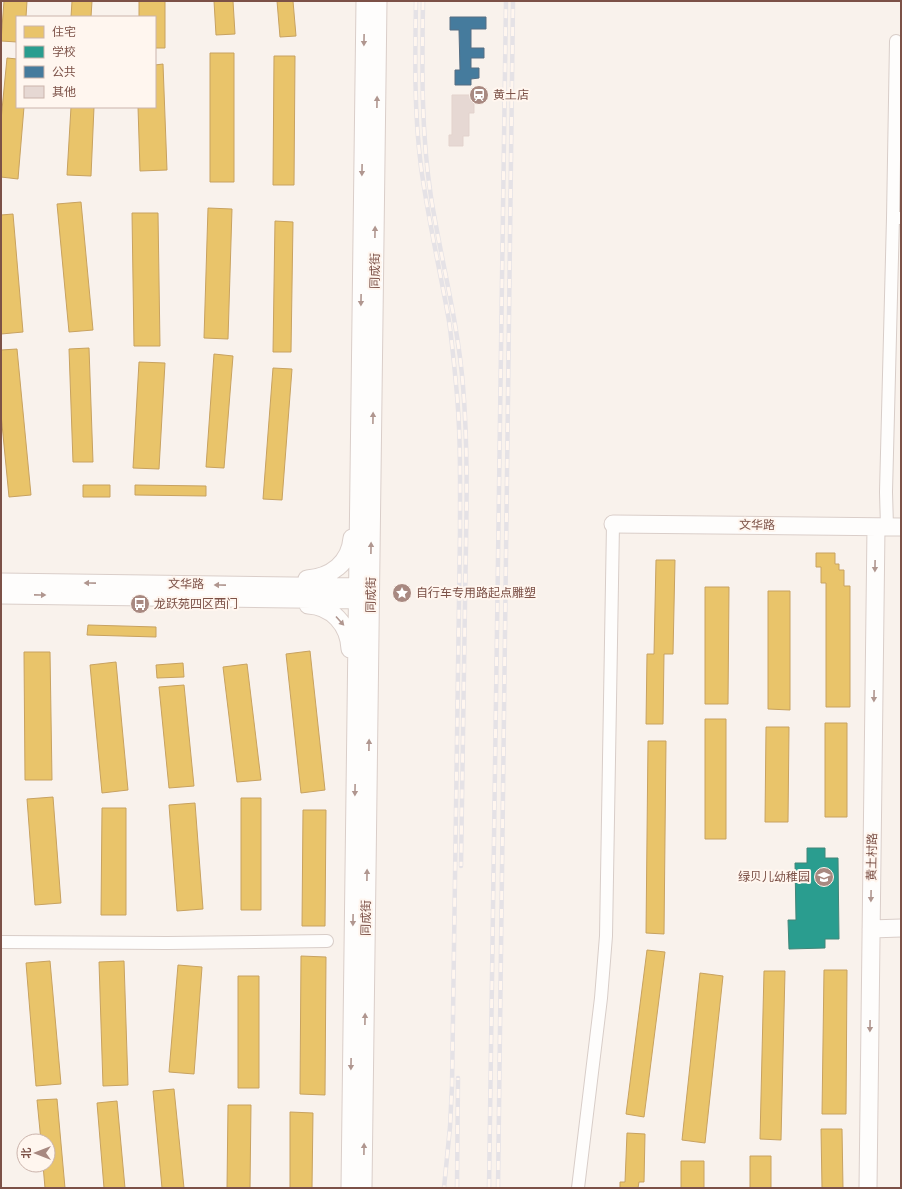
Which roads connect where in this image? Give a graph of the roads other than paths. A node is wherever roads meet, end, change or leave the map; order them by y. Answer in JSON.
{"nodes":[{"id":1,"x":364,"y":1,"type":"edge"},
{"id":2,"x":378,"y":1,"type":"edge"},
{"id":3,"x":896,"y":41,"type":"dead end"},
{"id":4,"x":897,"y":218,"type":"edge"},
{"id":5,"x":359,"y":432,"type":"junction"},
{"id":6,"x":613,"y":524,"type":"joint"},
{"id":7,"x":888,"y":527,"type":"edge"},
{"id":8,"x":1,"y":582,"type":"edge"},
{"id":9,"x":243,"y":585,"type":"junction"},
{"id":10,"x":364,"y":593,"type":"junction"},
{"id":11,"x":1,"y":595,"type":"edge"},
{"id":12,"x":194,"y":598,"type":"junction"},
{"id":13,"x":355,"y":751,"type":"junction"},
{"id":14,"x":901,"y":928,"type":"edge"},
{"id":15,"x":877,"y":929,"type":"junction"},
{"id":16,"x":1,"y":942,"type":"edge"},
{"id":17,"x":327,"y":942,"type":"dead end"},
{"id":18,"x":351,"y":1123,"type":"junction"},
{"id":19,"x":344,"y":1188,"type":"edge"},
{"id":20,"x":350,"y":1188,"type":"edge"},
{"id":21,"x":363,"y":1188,"type":"edge"},
{"id":22,"x":578,"y":1188,"type":"edge"},
{"id":23,"x":868,"y":1188,"type":"edge"},
{"id":24,"x":880,"y":1188,"type":"edge"}],
"edges":[{"from":1,"to":5,"type":"main road","name":"同成街","one_way":true},
{"from":10,"to":2,"type":"main road","name":"同成街","one_way":true},
{"from":3,"to":4,"type":"street"},
{"from":4,"to":7,"type":"street"},
{"from":5,"to":9,"type":"main road"},
{"from":5,"to":10,"type":"main road","name":"同成街"},
{"from":6,"to":7,"type":"main road","name":"文华路"},
{"from":6,"to":22,"type":"street"},
{"from":7,"to":15,"type":"main road","name":"黄土村路"},
{"from":9,"to":8,"type":"main road","name":"文华路","one_way":true},
{"from":9,"to":10,"type":"main road","name":"文华路"},
{"from":10,"to":12,"type":"main road","name":"文华路"},
{"from":10,"to":13,"type":"main road","name":"同成街"},
{"from":21,"to":10,"type":"main road","name":"同成街","one_way":true},
{"from":11,"to":12,"type":"main road","name":"文华路","one_way":true},
{"from":12,"to":13,"type":"main road","one_way":true},
{"from":13,"to":18,"type":"main road","name":"同成街","one_way":true},
{"from":14,"to":15,"type":"main road"},
{"from":15,"to":23,"type":"main road","name":"黄土村路","one_way":true},
{"from":15,"to":24,"type":"main road","name":"黄土村路"},
{"from":16,"to":17,"type":"street"},
{"from":18,"to":19,"type":"main road"},
{"from":18,"to":20,"type":"main road","name":"同成街"}]}
